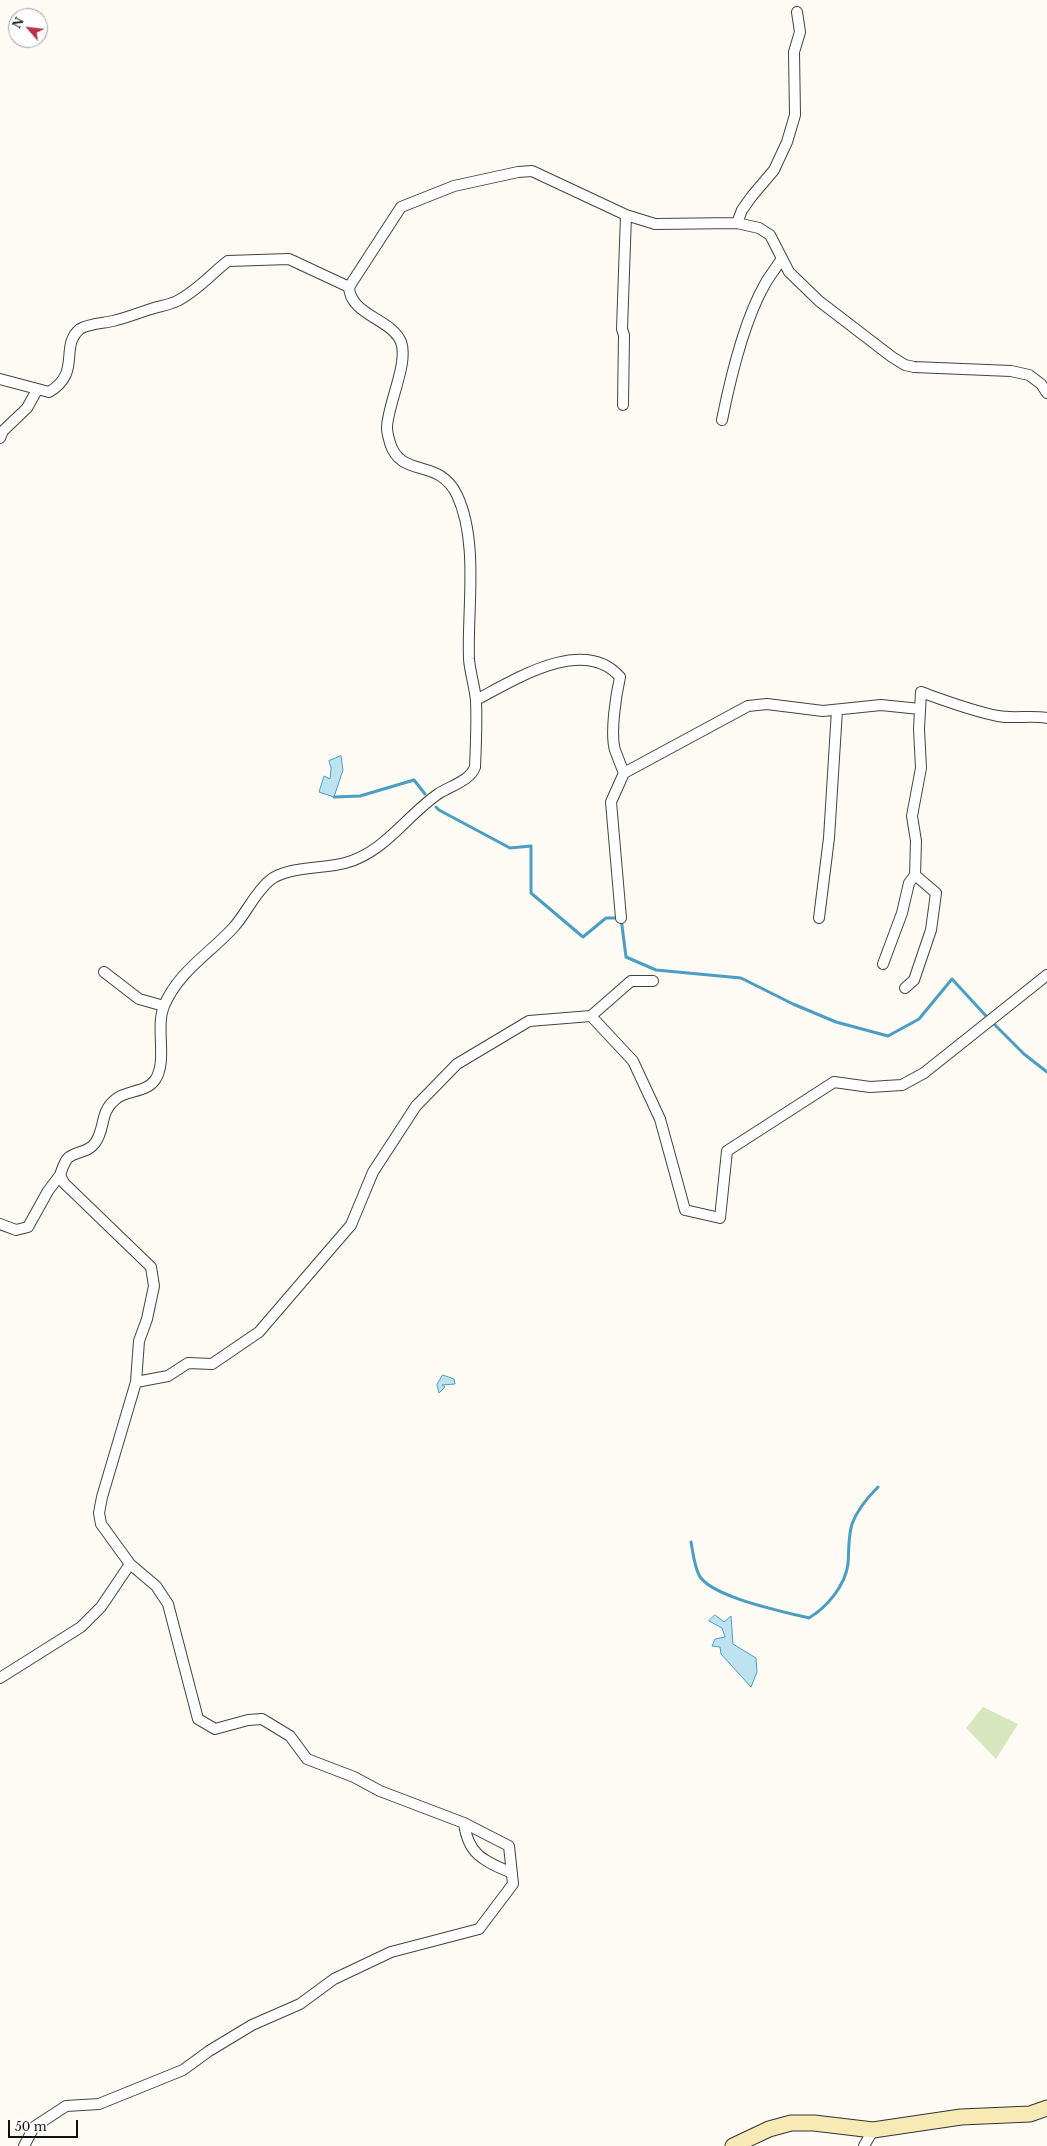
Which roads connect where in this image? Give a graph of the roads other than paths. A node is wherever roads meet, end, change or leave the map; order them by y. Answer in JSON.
{"nodes":[{"id":1,"x":797,"y":12,"type":"dead end"},
{"id":2,"x":626,"y":215,"type":"junction"},
{"id":3,"x":737,"y":223,"type":"junction"},
{"id":4,"x":782,"y":258,"type":"junction"},
{"id":5,"x":349,"y":287,"type":"junction"},
{"id":6,"x":0,"y":379,"type":"edge"},
{"id":7,"x":37,"y":390,"type":"junction"},
{"id":8,"x":1047,"y":393,"type":"edge"},
{"id":9,"x":623,"y":405,"type":"dead end"},
{"id":10,"x":722,"y":420,"type":"dead end"},
{"id":11,"x":0,"y":438,"type":"edge"},
{"id":12,"x":476,"y":700,"type":"junction"},
{"id":13,"x":920,"y":709,"type":"junction"},
{"id":14,"x":837,"y":710,"type":"junction"},
{"id":15,"x":1047,"y":718,"type":"edge"},
{"id":16,"x":624,"y":773,"type":"junction"},
{"id":17,"x":915,"y":875,"type":"junction"},
{"id":18,"x":621,"y":918,"type":"dead end"},
{"id":19,"x":819,"y":918,"type":"dead end"},
{"id":20,"x":883,"y":964,"type":"dead end"},
{"id":21,"x":104,"y":972,"type":"dead end"},
{"id":22,"x":1047,"y":975,"type":"edge"},
{"id":23,"x":653,"y":981,"type":"dead end"},
{"id":24,"x":905,"y":988,"type":"dead end"},
{"id":25,"x":164,"y":1006,"type":"junction"},
{"id":26,"x":590,"y":1016,"type":"junction"},
{"id":27,"x":60,"y":1175,"type":"junction"},
{"id":28,"x":0,"y":1224,"type":"edge"},
{"id":29,"x":136,"y":1382,"type":"junction"},
{"id":30,"x":130,"y":1564,"type":"junction"},
{"id":31,"x":0,"y":1678,"type":"edge"},
{"id":32,"x":464,"y":1822,"type":"junction"},
{"id":33,"x":512,"y":1873,"type":"junction"},
{"id":34,"x":1047,"y":2108,"type":"edge"},
{"id":35,"x":872,"y":2130,"type":"junction"},
{"id":36,"x":24,"y":2146,"type":"edge"},
{"id":37,"x":733,"y":2146,"type":"edge"},
{"id":38,"x":864,"y":2146,"type":"edge"}],
"edges":[{"from":1,"to":3,"type":"street"},
{"from":2,"to":3,"type":"street"},
{"from":2,"to":5,"type":"street"},
{"from":2,"to":9,"type":"street"},
{"from":3,"to":4,"type":"street"},
{"from":4,"to":8,"type":"street"},
{"from":4,"to":10,"type":"street"},
{"from":5,"to":7,"type":"street"},
{"from":5,"to":12,"type":"street"},
{"from":6,"to":7,"type":"street"},
{"from":7,"to":11,"type":"street"},
{"from":12,"to":16,"type":"street"},
{"from":12,"to":25,"type":"street"},
{"from":13,"to":14,"type":"street"},
{"from":13,"to":15,"type":"street"},
{"from":13,"to":17,"type":"street"},
{"from":14,"to":16,"type":"street"},
{"from":14,"to":19,"type":"street"},
{"from":16,"to":18,"type":"street"},
{"from":17,"to":20,"type":"street"},
{"from":17,"to":24,"type":"street"},
{"from":21,"to":25,"type":"street"},
{"from":22,"to":26,"type":"street"},
{"from":23,"to":26,"type":"street"},
{"from":25,"to":27,"type":"street"},
{"from":26,"to":29,"type":"street"},
{"from":27,"to":28,"type":"street"},
{"from":27,"to":29,"type":"street"},
{"from":29,"to":30,"type":"street"},
{"from":30,"to":31,"type":"street"},
{"from":30,"to":32,"type":"street"},
{"from":32,"to":33,"type":"street"},
{"from":32,"to":33,"type":"street"},
{"from":33,"to":36,"type":"street"},
{"from":34,"to":35,"type":"main road"},
{"from":35,"to":37,"type":"main road"},
{"from":35,"to":38,"type":"street"}]}
